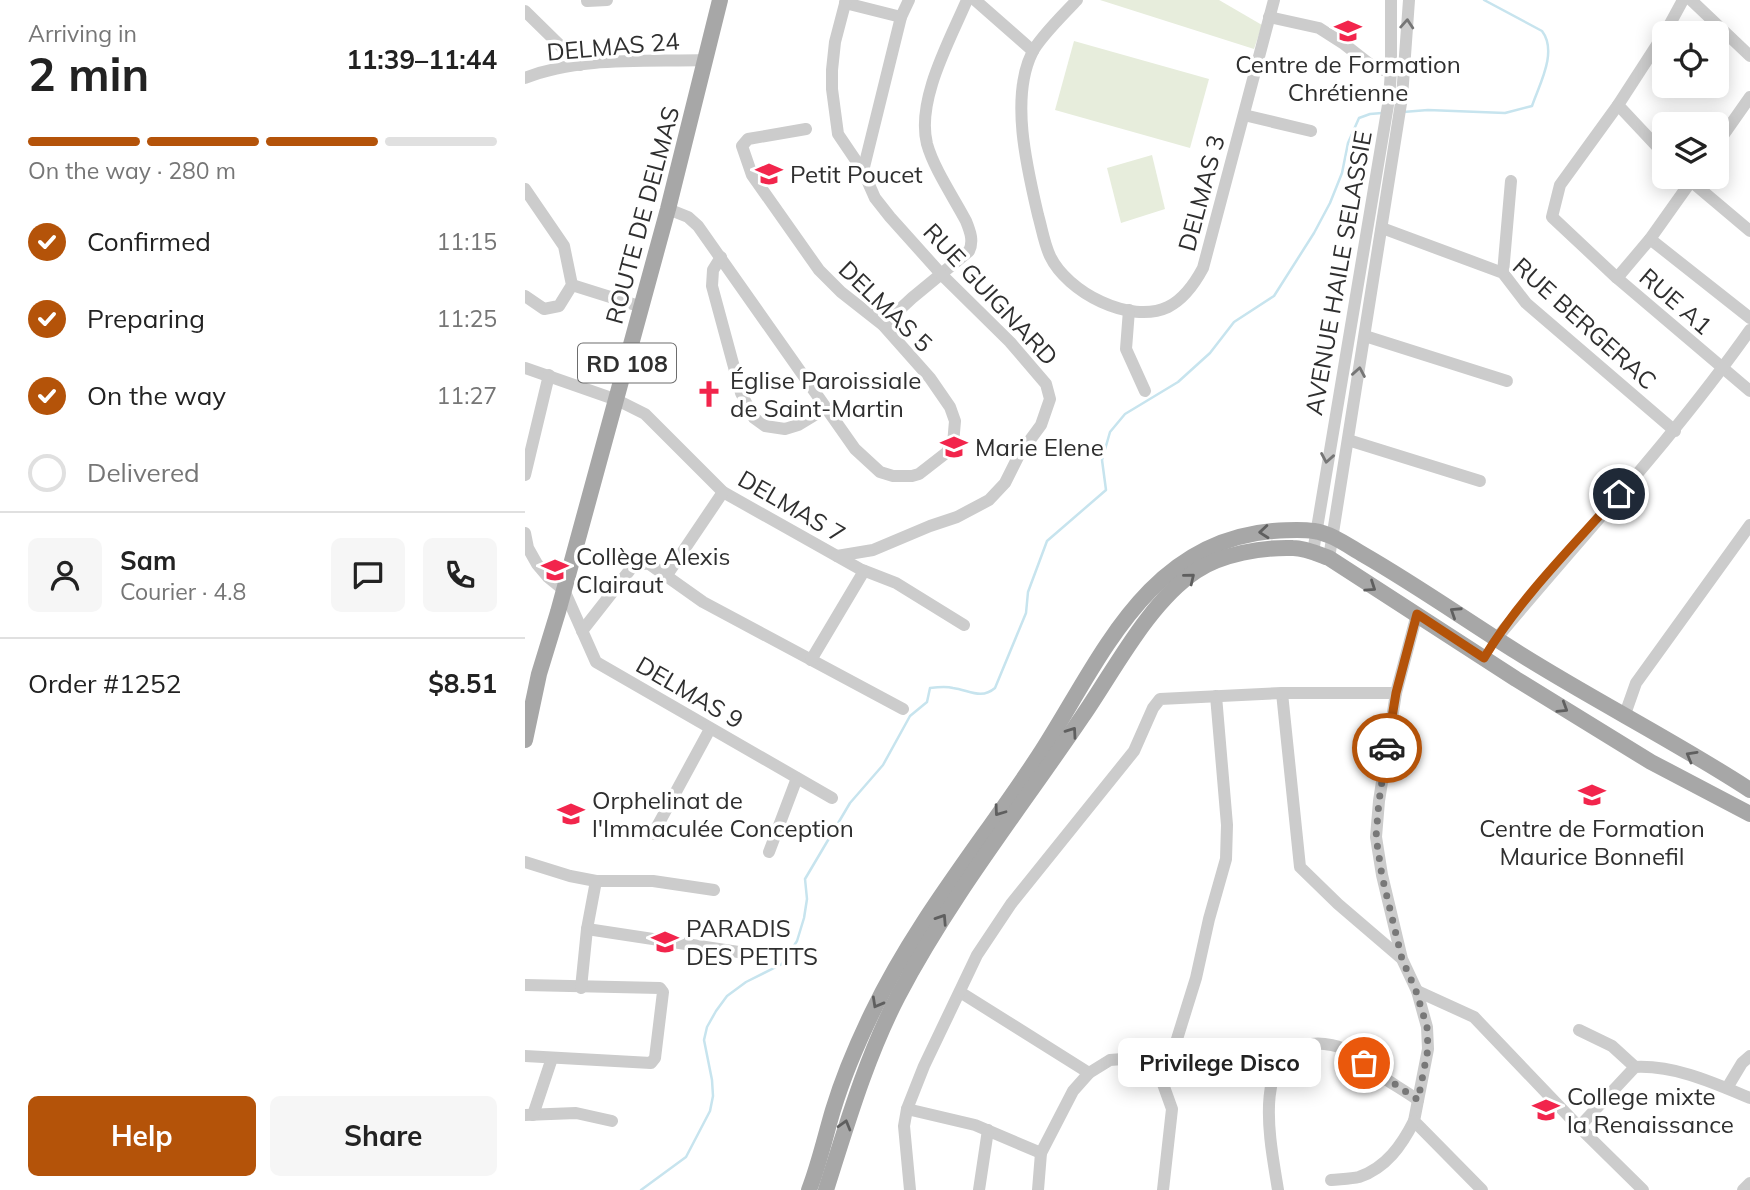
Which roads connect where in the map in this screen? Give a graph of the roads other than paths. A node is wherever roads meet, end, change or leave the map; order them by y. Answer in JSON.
{"nodes":[{"id":1,"x":607,"y":0,"type":"edge"},
{"id":2,"x":720,"y":0,"type":"edge"},
{"id":3,"x":909,"y":0,"type":"edge"},
{"id":4,"x":967,"y":0,"type":"edge"},
{"id":5,"x":975,"y":0,"type":"edge"},
{"id":6,"x":1077,"y":0,"type":"edge"},
{"id":7,"x":1274,"y":0,"type":"edge"},
{"id":8,"x":1391,"y":0,"type":"edge"},
{"id":9,"x":1409,"y":0,"type":"edge"},
{"id":10,"x":1683,"y":0,"type":"edge"},
{"id":11,"x":1691,"y":0,"type":"edge"},
{"id":12,"x":587,"y":1,"type":"edge"},
{"id":13,"x":846,"y":2,"type":"edge"},
{"id":14,"x":525,"y":11,"type":"edge"},
{"id":15,"x":901,"y":17,"type":"junction"},
{"id":16,"x":1269,"y":17,"type":"junction"},
{"id":17,"x":1671,"y":21,"type":"edge"},
{"id":18,"x":1033,"y":51,"type":"junction"},
{"id":19,"x":1652,"y":53,"type":"edge"},
{"id":20,"x":1750,"y":56,"type":"edge"},
{"id":21,"x":706,"y":60,"type":"junction"},
{"id":22,"x":580,"y":65,"type":"junction"},
{"id":23,"x":1391,"y":71,"type":"junction"},
{"id":24,"x":525,"y":78,"type":"edge"},
{"id":25,"x":1750,"y":97,"type":"edge"},
{"id":26,"x":1395,"y":98,"type":"junction"},
{"id":27,"x":1618,"y":105,"type":"junction"},
{"id":28,"x":1244,"y":114,"type":"junction"},
{"id":29,"x":1391,"y":125,"type":"junction"},
{"id":30,"x":1729,"y":127,"type":"edge"},
{"id":31,"x":806,"y":129,"type":"dead end"},
{"id":32,"x":1311,"y":131,"type":"dead end"},
{"id":33,"x":1652,"y":141,"type":"edge"},
{"id":34,"x":863,"y":171,"type":"junction"},
{"id":35,"x":1511,"y":181,"type":"dead end"},
{"id":36,"x":525,"y":188,"type":"edge"},
{"id":37,"x":1683,"y":189,"type":"edge"},
{"id":38,"x":1702,"y":189,"type":"edge"},
{"id":39,"x":668,"y":209,"type":"junction"},
{"id":40,"x":1383,"y":228,"type":"junction"},
{"id":41,"x":1750,"y":231,"type":"edge"},
{"id":42,"x":1650,"y":239,"type":"junction"},
{"id":43,"x":721,"y":257,"type":"junction"},
{"id":44,"x":1503,"y":273,"type":"junction"},
{"id":45,"x":942,"y":275,"type":"junction"},
{"id":46,"x":1617,"y":278,"type":"junction"},
{"id":47,"x":572,"y":285,"type":"junction"},
{"id":48,"x":525,"y":296,"type":"edge"},
{"id":49,"x":642,"y":307,"type":"junction"},
{"id":50,"x":1129,"y":310,"type":"junction"},
{"id":51,"x":1750,"y":318,"type":"edge"},
{"id":52,"x":883,"y":325,"type":"junction"},
{"id":53,"x":1750,"y":330,"type":"edge"},
{"id":54,"x":1366,"y":336,"type":"junction"},
{"id":55,"x":525,"y":368,"type":"edge"},
{"id":56,"x":1723,"y":369,"type":"junction"},
{"id":57,"x":549,"y":375,"type":"junction"},
{"id":58,"x":1507,"y":381,"type":"dead end"},
{"id":59,"x":1145,"y":391,"type":"dead end"},
{"id":60,"x":1750,"y":391,"type":"edge"},
{"id":61,"x":617,"y":400,"type":"junction"},
{"id":62,"x":826,"y":408,"type":"junction"},
{"id":63,"x":1675,"y":431,"type":"junction"},
{"id":64,"x":1348,"y":440,"type":"junction"},
{"id":65,"x":525,"y":475,"type":"edge"},
{"id":66,"x":1480,"y":481,"type":"dead end"},
{"id":67,"x":723,"y":492,"type":"junction"},
{"id":68,"x":1750,"y":525,"type":"edge"},
{"id":69,"x":1314,"y":531,"type":"junction"},
{"id":70,"x":525,"y":533,"type":"edge"},
{"id":71,"x":1331,"y":535,"type":"junction"},
{"id":72,"x":1313,"y":552,"type":"junction"},
{"id":73,"x":837,"y":556,"type":"junction"},
{"id":74,"x":1329,"y":558,"type":"junction"},
{"id":75,"x":864,"y":571,"type":"junction"},
{"id":76,"x":667,"y":575,"type":"junction"},
{"id":77,"x":564,"y":590,"type":"junction"},
{"id":78,"x":1417,"y":614,"type":"junction"},
{"id":79,"x":1128,"y":615,"type":"junction"},
{"id":80,"x":964,"y":625,"type":"dead end"},
{"id":81,"x":1142,"y":626,"type":"junction"},
{"id":82,"x":582,"y":631,"type":"junction"},
{"id":83,"x":1496,"y":639,"type":"junction"},
{"id":84,"x":1484,"y":658,"type":"junction"},
{"id":85,"x":811,"y":660,"type":"junction"},
{"id":86,"x":1396,"y":693,"type":"junction"},
{"id":87,"x":1282,"y":694,"type":"junction"},
{"id":88,"x":1216,"y":696,"type":"junction"},
{"id":89,"x":903,"y":709,"type":"dead end"},
{"id":90,"x":1624,"y":717,"type":"junction"},
{"id":91,"x":710,"y":729,"type":"junction"},
{"id":92,"x":526,"y":730,"type":"edge"},
{"id":93,"x":797,"y":778,"type":"junction"},
{"id":94,"x":1748,"y":784,"type":"edge"},
{"id":95,"x":832,"y":798,"type":"dead end"},
{"id":96,"x":1750,"y":814,"type":"edge"},
{"id":97,"x":653,"y":834,"type":"dead end"},
{"id":98,"x":769,"y":852,"type":"dead end"},
{"id":99,"x":525,"y":862,"type":"edge"},
{"id":100,"x":596,"y":881,"type":"junction"},
{"id":101,"x":714,"y":890,"type":"dead end"},
{"id":102,"x":587,"y":929,"type":"junction"},
{"id":103,"x":745,"y":953,"type":"dead end"},
{"id":104,"x":1402,"y":959,"type":"junction"},
{"id":105,"x":525,"y":985,"type":"edge"},
{"id":106,"x":581,"y":988,"type":"junction"},
{"id":107,"x":1416,"y":991,"type":"junction"},
{"id":108,"x":960,"y":992,"type":"junction"},
{"id":109,"x":1579,"y":1030,"type":"dead end"},
{"id":110,"x":525,"y":1056,"type":"edge"},
{"id":111,"x":1750,"y":1056,"type":"edge"},
{"id":112,"x":552,"y":1058,"type":"junction"},
{"id":113,"x":1635,"y":1067,"type":"junction"},
{"id":114,"x":1089,"y":1073,"type":"junction"},
{"id":115,"x":1163,"y":1084,"type":"junction"},
{"id":116,"x":1727,"y":1088,"type":"junction"},
{"id":117,"x":1750,"y":1098,"type":"edge"},
{"id":118,"x":1418,"y":1100,"type":"junction"},
{"id":119,"x":907,"y":1109,"type":"junction"},
{"id":120,"x":529,"y":1115,"type":"edge"},
{"id":121,"x":612,"y":1121,"type":"dead end"},
{"id":122,"x":1413,"y":1121,"type":"junction"},
{"id":123,"x":1579,"y":1127,"type":"junction"},
{"id":124,"x":988,"y":1130,"type":"junction"},
{"id":125,"x":1041,"y":1153,"type":"junction"},
{"id":126,"x":1331,"y":1180,"type":"dead end"},
{"id":127,"x":1750,"y":1183,"type":"edge"},
{"id":128,"x":809,"y":1190,"type":"edge"},
{"id":129,"x":826,"y":1190,"type":"edge"},
{"id":130,"x":910,"y":1190,"type":"edge"},
{"id":131,"x":979,"y":1190,"type":"edge"},
{"id":132,"x":1038,"y":1190,"type":"edge"},
{"id":133,"x":1163,"y":1190,"type":"edge"},
{"id":134,"x":1278,"y":1190,"type":"edge"},
{"id":135,"x":1482,"y":1190,"type":"edge"},
{"id":136,"x":1643,"y":1190,"type":"edge"},
{"id":137,"x":1743,"y":1190,"type":"edge"}],
"edges":[{"from":1,"to":12,"type":"street"},
{"from":2,"to":21,"type":"main road","name":"ROUTE DE DELMAS","number":"RD 108"},
{"from":3,"to":15,"type":"street"},
{"from":4,"to":45,"type":"street"},
{"from":5,"to":18,"type":"street"},
{"from":6,"to":18,"type":"street","name":"DELMAS 3"},
{"from":7,"to":16,"type":"street","name":"DELMAS 3"},
{"from":8,"to":23,"type":"street","name":"AVENUE HAILE SELASSIE"},
{"from":26,"to":9,"type":"street","name":"AVENUE HAILE SELASSIE","one_way":true},
{"from":10,"to":17,"type":"street"},
{"from":11,"to":20,"type":"street"},
{"from":13,"to":15,"type":"street"},
{"from":13,"to":34,"type":"street","name":"RUE GUIGNARD"},
{"from":14,"to":22,"type":"street"},
{"from":15,"to":34,"type":"street"},
{"from":16,"to":23,"type":"street"},
{"from":16,"to":28,"type":"street","name":"DELMAS 3"},
{"from":18,"to":50,"type":"street","name":"DELMAS 3"},
{"from":19,"to":27,"type":"street"},
{"from":21,"to":22,"type":"street","name":"DELMAS 24"},
{"from":21,"to":39,"type":"main road","name":"ROUTE DE DELMAS","number":"RD 108"},
{"from":22,"to":24,"type":"street","name":"DELMAS 24"},
{"from":23,"to":26,"type":"street","name":"AVENUE HAILE SELASSIE"},
{"from":25,"to":30,"type":"street"},
{"from":26,"to":29,"type":"street","name":"AVENUE HAILE SELASSIE"},
{"from":27,"to":33,"type":"street"},
{"from":27,"to":46,"type":"street","name":"RUE A1"},
{"from":28,"to":32,"type":"street"},
{"from":28,"to":50,"type":"street","name":"DELMAS 3"},
{"from":29,"to":40,"type":"street","name":"AVENUE HAILE SELASSIE"},
{"from":29,"to":69,"type":"street","name":"AVENUE HAILE SELASSIE","one_way":true},
{"from":31,"to":52,"type":"street","name":"DELMAS 5"},
{"from":34,"to":45,"type":"street","name":"RUE GUIGNARD"},
{"from":35,"to":44,"type":"street"},
{"from":36,"to":47,"type":"street"},
{"from":37,"to":42,"type":"street"},
{"from":38,"to":41,"type":"street"},
{"from":39,"to":43,"type":"street","name":"DELMAS 5"},
{"from":39,"to":49,"type":"main road","name":"ROUTE DE DELMAS","number":"RD 108"},
{"from":40,"to":44,"type":"street","name":"RUE BERGERAC"},
{"from":40,"to":54,"type":"street","name":"AVENUE HAILE SELASSIE"},
{"from":42,"to":46,"type":"street"},
{"from":42,"to":51,"type":"street"},
{"from":43,"to":62,"type":"street","name":"DELMAS 5"},
{"from":43,"to":62,"type":"street"},
{"from":44,"to":63,"type":"street","name":"RUE BERGERAC"},
{"from":45,"to":52,"type":"street"},
{"from":45,"to":73,"type":"street","name":"RUE GUIGNARD"},
{"from":46,"to":56,"type":"street","name":"RUE A1"},
{"from":47,"to":48,"type":"street"},
{"from":47,"to":49,"type":"street"},
{"from":49,"to":61,"type":"main road","name":"ROUTE DE DELMAS","number":"RD 108"},
{"from":50,"to":59,"type":"street"},
{"from":52,"to":62,"type":"street","name":"DELMAS 5"},
{"from":53,"to":56,"type":"street"},
{"from":54,"to":58,"type":"street"},
{"from":64,"to":54,"type":"street","name":"AVENUE HAILE SELASSIE","one_way":true},
{"from":55,"to":57,"type":"street","name":"DELMAS 7"},
{"from":56,"to":60,"type":"street","name":"RUE A1"},
{"from":56,"to":63,"type":"street"},
{"from":57,"to":61,"type":"street","name":"DELMAS 7"},
{"from":57,"to":65,"type":"street"},
{"from":61,"to":67,"type":"street","name":"DELMAS 7"},
{"from":61,"to":77,"type":"main road","name":"ROUTE DE DELMAS","number":"RD 108"},
{"from":63,"to":83,"type":"street"},
{"from":64,"to":66,"type":"street"},
{"from":64,"to":71,"type":"street","name":"AVENUE HAILE SELASSIE"},
{"from":67,"to":73,"type":"street","name":"DELMAS 7"},
{"from":67,"to":76,"type":"street"},
{"from":68,"to":90,"type":"street"},
{"from":69,"to":71,"type":"main road"},
{"from":69,"to":72,"type":"street","name":"AVENUE HAILE SELASSIE"},
{"from":69,"to":79,"type":"main road","one_way":true},
{"from":70,"to":77,"type":"street"},
{"from":71,"to":74,"type":"street","name":"AVENUE HAILE SELASSIE"},
{"from":83,"to":71,"type":"main road","one_way":true},
{"from":72,"to":74,"type":"main road"},
{"from":81,"to":72,"type":"main road","one_way":true},
{"from":73,"to":75,"type":"street","name":"DELMAS 7"},
{"from":74,"to":78,"type":"main road","one_way":true},
{"from":75,"to":80,"type":"street","name":"DELMAS 7"},
{"from":75,"to":85,"type":"street"},
{"from":76,"to":82,"type":"street"},
{"from":76,"to":85,"type":"street"},
{"from":77,"to":82,"type":"street","name":"DELMAS 9"},
{"from":77,"to":92,"type":"main road","name":"ROUTE DE DELMAS","number":"RD 108"},
{"from":78,"to":84,"type":"main road"},
{"from":78,"to":86,"type":"street"},
{"from":79,"to":81,"type":"main road"},
{"from":79,"to":128,"type":"main road","one_way":true},
{"from":129,"to":81,"type":"main road","one_way":true},
{"from":82,"to":91,"type":"street","name":"DELMAS 9"},
{"from":83,"to":84,"type":"main road"},
{"from":83,"to":90,"type":"main road"},
{"from":84,"to":96,"type":"main road","one_way":true},
{"from":85,"to":89,"type":"street"},
{"from":86,"to":87,"type":"street"},
{"from":86,"to":104,"type":"street"},
{"from":87,"to":88,"type":"street"},
{"from":87,"to":104,"type":"street"},
{"from":88,"to":108,"type":"street"},
{"from":88,"to":115,"type":"street"},
{"from":94,"to":90,"type":"main road","one_way":true},
{"from":91,"to":93,"type":"street","name":"DELMAS 9"},
{"from":91,"to":97,"type":"street"},
{"from":93,"to":95,"type":"street","name":"DELMAS 9"},
{"from":93,"to":98,"type":"street"},
{"from":99,"to":100,"type":"street"},
{"from":100,"to":101,"type":"street"},
{"from":100,"to":102,"type":"street"},
{"from":102,"to":103,"type":"street"},
{"from":102,"to":106,"type":"street"},
{"from":104,"to":107,"type":"street"},
{"from":105,"to":106,"type":"street"},
{"from":106,"to":112,"type":"street"},
{"from":107,"to":118,"type":"street"},
{"from":107,"to":123,"type":"street"},
{"from":108,"to":114,"type":"street"},
{"from":108,"to":119,"type":"street"},
{"from":109,"to":113,"type":"street"},
{"from":110,"to":112,"type":"street"},
{"from":111,"to":116,"type":"street"},
{"from":112,"to":120,"type":"street"},
{"from":113,"to":116,"type":"street"},
{"from":113,"to":123,"type":"street"},
{"from":114,"to":115,"type":"street"},
{"from":114,"to":125,"type":"street"},
{"from":115,"to":133,"type":"street"},
{"from":116,"to":117,"type":"street"},
{"from":118,"to":122,"type":"street"},
{"from":118,"to":134,"type":"street"},
{"from":119,"to":124,"type":"street"},
{"from":119,"to":130,"type":"street"},
{"from":120,"to":121,"type":"street"},
{"from":122,"to":126,"type":"street"},
{"from":122,"to":135,"type":"street"},
{"from":123,"to":136,"type":"street"},
{"from":124,"to":125,"type":"street"},
{"from":124,"to":131,"type":"street"},
{"from":125,"to":132,"type":"street"},
{"from":127,"to":137,"type":"street"}]}
